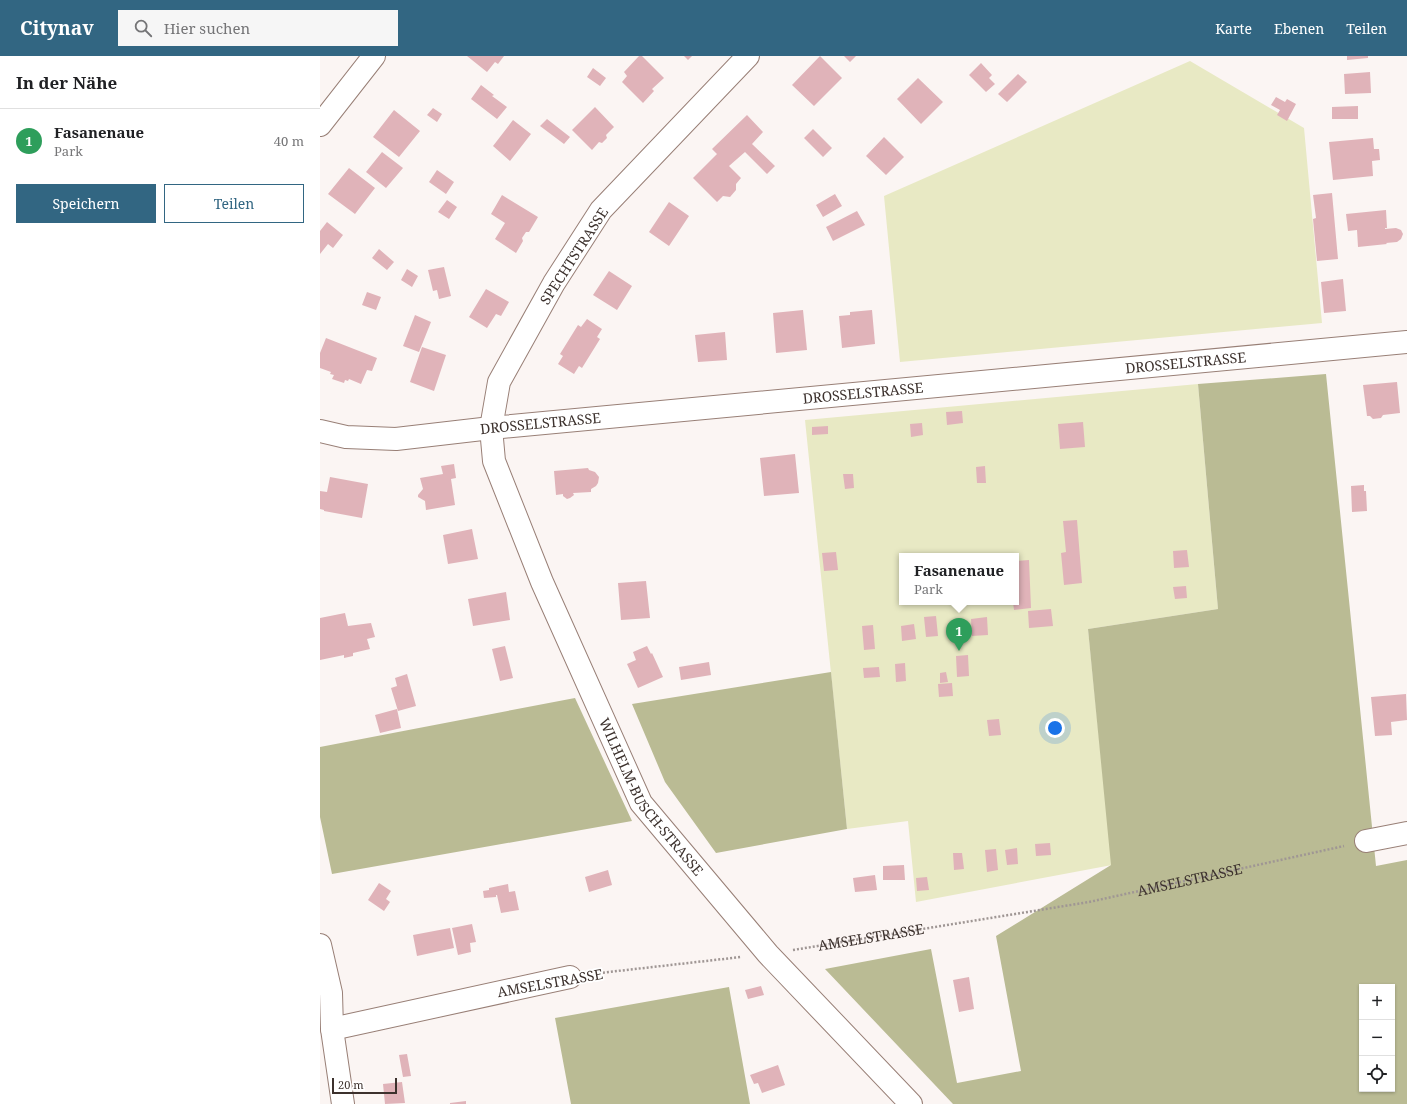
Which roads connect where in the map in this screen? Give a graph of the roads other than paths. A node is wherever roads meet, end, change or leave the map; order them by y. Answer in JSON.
{"nodes":[{"id":1,"x":374,"y":56,"type":"edge"},
{"id":2,"x":748,"y":56,"type":"edge"},
{"id":3,"x":320,"y":125,"type":"edge"},
{"id":4,"x":1407,"y":342,"type":"edge"},
{"id":5,"x":491,"y":428,"type":"junction"},
{"id":6,"x":320,"y":431,"type":"edge"},
{"id":7,"x":1407,"y":833,"type":"edge"},
{"id":8,"x":1366,"y":841,"type":"road end"},
{"id":9,"x":320,"y":945,"type":"edge"},
{"id":10,"x":570,"y":977,"type":"road end"},
{"id":11,"x":332,"y":1029,"type":"junction"},
{"id":12,"x":343,"y":1104,"type":"edge"},
{"id":13,"x":911,"y":1104,"type":"edge"}],
"edges":[{"from":1,"to":3,"type":"street"},
{"from":2,"to":5,"type":"street","name":"SPECHTSTRASSE"},
{"from":4,"to":5,"type":"street","name":"DROSSELSTRASSE"},
{"from":5,"to":6,"type":"street","name":"DROSSELSTRASSE"},
{"from":5,"to":13,"type":"street","name":"WILHELM-BUSCH-STRASSE"},
{"from":7,"to":8,"type":"street"},
{"from":9,"to":11,"type":"street"},
{"from":10,"to":11,"type":"street","name":"AMSELSTRASSE"},
{"from":11,"to":12,"type":"street"}]}
